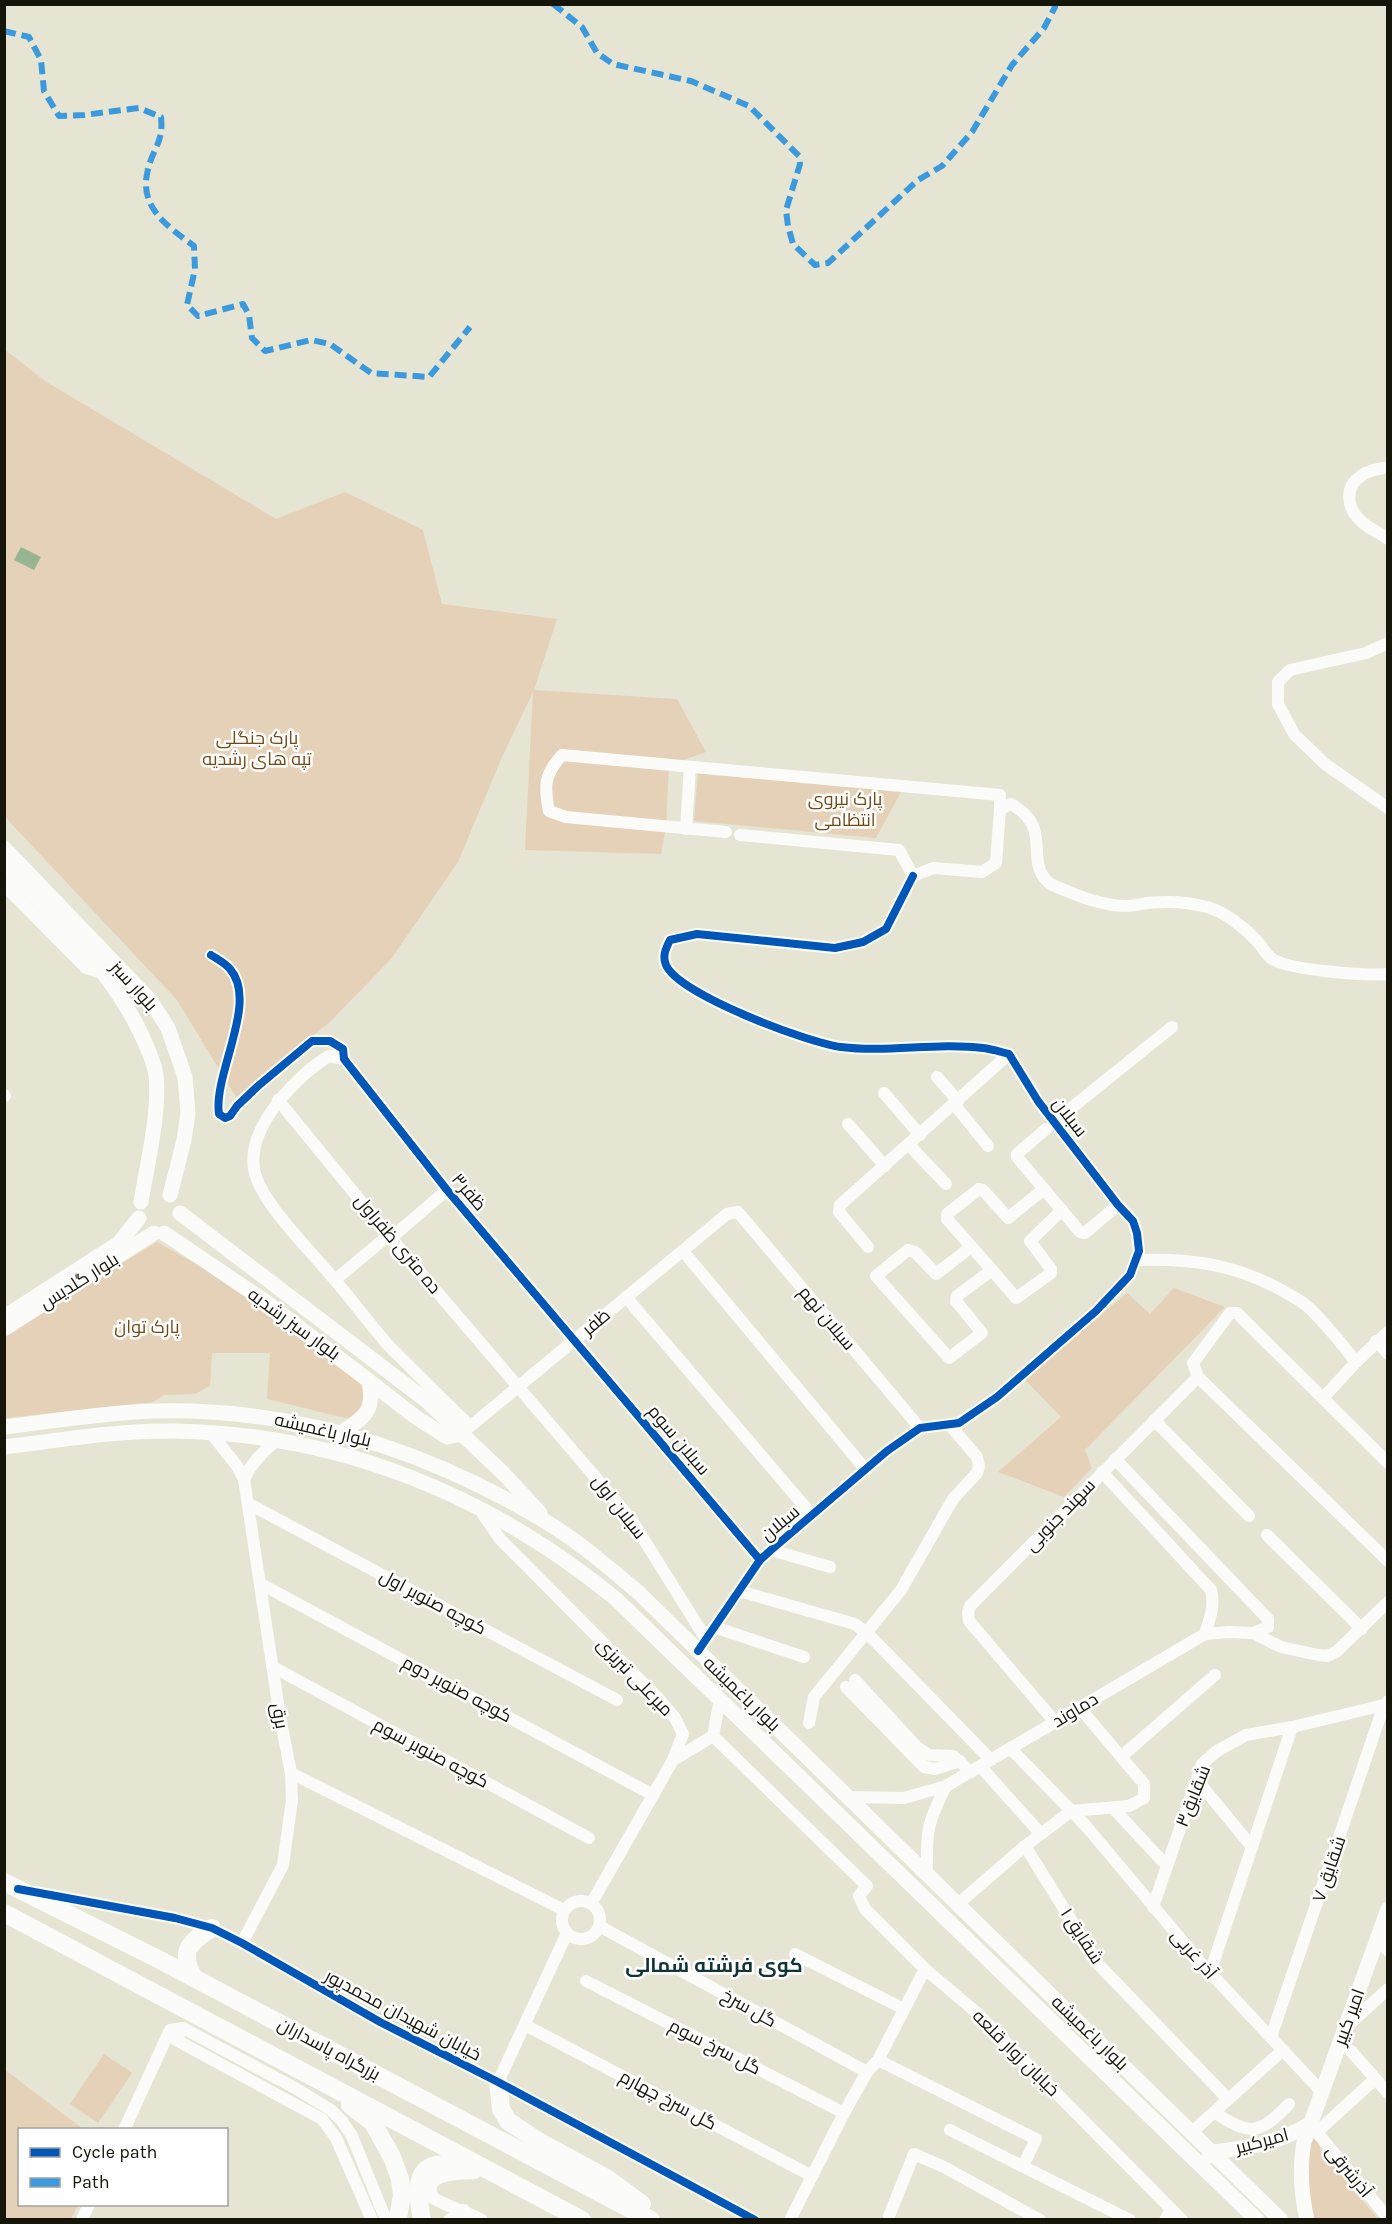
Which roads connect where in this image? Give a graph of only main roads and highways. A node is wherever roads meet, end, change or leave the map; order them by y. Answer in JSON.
{"nodes":[{"id":1,"x":4,"y":848,"type":"edge"},
{"id":2,"x":4,"y":866,"type":"edge"},
{"id":3,"x":170,"y":1195,"type":"junction"},
{"id":4,"x":141,"y":1202,"type":"junction"},
{"id":5,"x":180,"y":1213,"type":"junction"},
{"id":6,"x":139,"y":1218,"type":"junction"},
{"id":7,"x":159,"y":1233,"type":"junction"},
{"id":8,"x":4,"y":1317,"type":"edge"},
{"id":9,"x":4,"y":1329,"type":"edge"},
{"id":10,"x":369,"y":1381,"type":"junction"},
{"id":11,"x":4,"y":1427,"type":"edge"},
{"id":12,"x":466,"y":1430,"type":"junction"},
{"id":13,"x":342,"y":1432,"type":"junction"},
{"id":14,"x":4,"y":1447,"type":"edge"},
{"id":15,"x":550,"y":1524,"type":"junction"},
{"id":16,"x":11,"y":1885,"type":"edge"},
{"id":17,"x":1388,"y":1909,"type":"edge"},
{"id":18,"x":4,"y":1913,"type":"edge"},
{"id":19,"x":4,"y":1926,"type":"edge"},
{"id":20,"x":212,"y":1928,"type":"road end"},
{"id":21,"x":67,"y":1945,"type":"junction"},
{"id":22,"x":194,"y":1978,"type":"junction"},
{"id":23,"x":308,"y":2073,"type":"junction"},
{"id":24,"x":498,"y":2082,"type":"road end"},
{"id":25,"x":1314,"y":2128,"type":"junction"},
{"id":26,"x":1213,"y":2152,"type":"junction"},
{"id":27,"x":1200,"y":2164,"type":"junction"},
{"id":28,"x":494,"y":2172,"type":"junction"},
{"id":29,"x":399,"y":2219,"type":"edge"},
{"id":30,"x":422,"y":2220,"type":"edge"},
{"id":31,"x":582,"y":2220,"type":"edge"},
{"id":32,"x":651,"y":2220,"type":"edge"},
{"id":33,"x":663,"y":2220,"type":"edge"},
{"id":34,"x":1257,"y":2220,"type":"edge"},
{"id":35,"x":1281,"y":2220,"type":"edge"},
{"id":36,"x":1308,"y":2220,"type":"edge"}],
"edges":[{"from":1,"to":3,"type":"main road","name":"بلوار سبز"},
{"from":2,"to":4,"type":"main road","name":"بلوار سبز"},
{"from":3,"to":4,"type":"main road"},
{"from":3,"to":5,"type":"main road"},
{"from":4,"to":6,"type":"main road"},
{"from":5,"to":7,"type":"main road"},
{"from":5,"to":12,"type":"main road"},
{"from":6,"to":7,"type":"main road"},
{"from":6,"to":8,"type":"main road","name":"بلوار گلدیس"},
{"from":7,"to":9,"type":"main road","name":"بلوار گلدیس"},
{"from":7,"to":10,"type":"main road","name":"بلوار سبز رشدیه"},
{"from":10,"to":12,"type":"main road","name":"بلوار سبز رشدیه"},
{"from":10,"to":13,"type":"main road"},
{"from":11,"to":13,"type":"main road","name":"بلوار باغمیشه"},
{"from":12,"to":15,"type":"main road"},
{"from":13,"to":15,"type":"main road","name":"بلوار باغمیشه"},
{"from":14,"to":27,"type":"main road","name":"بلوار باغمیشه"},
{"from":15,"to":26,"type":"main road","name":"بلوار باغمیشه"},
{"from":16,"to":22,"type":"highway","name":"بزرگراه پاسداران"},
{"from":17,"to":25,"type":"main road","name":"امیر کبیر"},
{"from":18,"to":21,"type":"highway","name":"بزرگراه پاسداران"},
{"from":19,"to":21,"type":"highway"},
{"from":20,"to":22,"type":"highway"},
{"from":21,"to":23,"type":"highway","name":"بزرگراه پاسداران"},
{"from":22,"to":32,"type":"highway","name":"بزرگراه پاسداران"},
{"from":23,"to":28,"type":"highway","name":"بزرگراه پاسداران"},
{"from":23,"to":29,"type":"highway"},
{"from":24,"to":33,"type":"highway"},
{"from":25,"to":26,"type":"main road","name":"امیرکبیر"},
{"from":25,"to":36,"type":"main road","name":"امیر کبیر"},
{"from":26,"to":27,"type":"main road"},
{"from":26,"to":35,"type":"main road","name":"بلوار باغمیشه"},
{"from":27,"to":34,"type":"main road","name":"بلوار باغمیشه"},
{"from":28,"to":30,"type":"highway"},
{"from":28,"to":31,"type":"highway","name":"بزرگراه پاسداران"}]}
